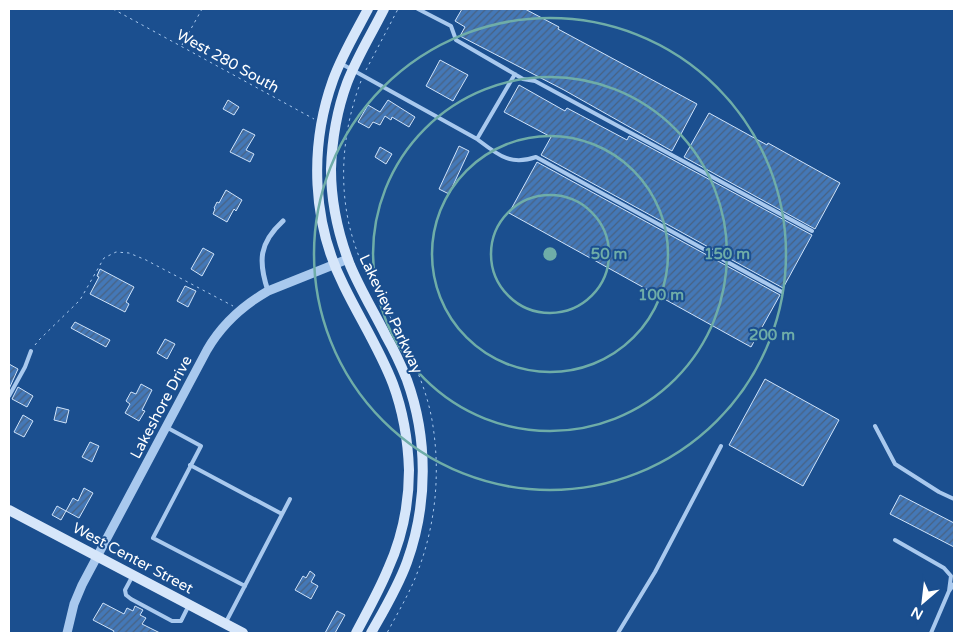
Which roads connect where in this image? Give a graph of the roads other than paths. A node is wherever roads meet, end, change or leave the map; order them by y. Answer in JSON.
{"nodes":[{"id":1,"x":368,"y":9,"type":"edge"},
{"id":2,"x":384,"y":9,"type":"edge"},
{"id":3,"x":418,"y":9,"type":"edge"},
{"id":4,"x":340,"y":63,"type":"junction"},
{"id":5,"x":352,"y":70,"type":"junction"},
{"id":6,"x":515,"y":74,"type":"junction"},
{"id":7,"x":477,"y":139,"type":"junction"},
{"id":8,"x":283,"y":221,"type":"dead end"},
{"id":9,"x":812,"y":231,"type":"dead end"},
{"id":10,"x":348,"y":259,"type":"junction"},
{"id":11,"x":334,"y":264,"type":"junction"},
{"id":12,"x":268,"y":291,"type":"junction"},
{"id":13,"x":782,"y":292,"type":"dead end"},
{"id":14,"x":31,"y":351,"type":"road end"},
{"id":15,"x":9,"y":396,"type":"edge"},
{"id":16,"x":875,"y":426,"type":"dead end"},
{"id":17,"x":166,"y":427,"type":"junction"},
{"id":18,"x":721,"y":446,"type":"dead end"},
{"id":19,"x":190,"y":465,"type":"junction"},
{"id":20,"x":290,"y":499,"type":"dead end"},
{"id":21,"x":954,"y":499,"type":"edge"},
{"id":22,"x":9,"y":510,"type":"edge"},
{"id":23,"x":282,"y":514,"type":"junction"},
{"id":24,"x":895,"y":540,"type":"dead end"},
{"id":25,"x":97,"y":556,"type":"junction"},
{"id":26,"x":133,"y":575,"type":"junction"},
{"id":27,"x":954,"y":584,"type":"edge"},
{"id":28,"x":245,"y":586,"type":"junction"},
{"id":29,"x":949,"y":591,"type":"junction"},
{"id":30,"x":190,"y":605,"type":"junction"},
{"id":31,"x":225,"y":624,"type":"junction"},
{"id":32,"x":68,"y":633,"type":"edge"},
{"id":33,"x":243,"y":633,"type":"edge"},
{"id":34,"x":356,"y":633,"type":"edge"},
{"id":35,"x":371,"y":633,"type":"edge"},
{"id":36,"x":618,"y":633,"type":"edge"},
{"id":37,"x":931,"y":633,"type":"edge"}],
"edges":[{"from":1,"to":4,"type":"main road","name":"Lakeview Parkway"},
{"from":2,"to":5,"type":"main road","name":"Lakeview Parkway"},
{"from":3,"to":6,"type":"lane"},
{"from":4,"to":5,"type":"lane"},
{"from":4,"to":11,"type":"main road","name":"Lakeview Parkway"},
{"from":5,"to":7,"type":"lane"},
{"from":5,"to":10,"type":"main road","name":"Lakeview Parkway"},
{"from":6,"to":7,"type":"lane"},
{"from":6,"to":9,"type":"lane"},
{"from":7,"to":13,"type":"lane"},
{"from":8,"to":12,"type":"street"},
{"from":10,"to":11,"type":"street","name":"Lakeshore Drive"},
{"from":10,"to":35,"type":"main road","name":"Lakeview Parkway"},
{"from":11,"to":12,"type":"street","name":"Lakeshore Drive"},
{"from":11,"to":34,"type":"main road","name":"Lakeview Parkway"},
{"from":12,"to":17,"type":"street","name":"Lakeshore Drive"},
{"from":14,"to":15,"type":"lane"},
{"from":16,"to":21,"type":"lane"},
{"from":17,"to":19,"type":"lane"},
{"from":17,"to":25,"type":"street","name":"Lakeshore Drive"},
{"from":18,"to":36,"type":"lane"},
{"from":19,"to":23,"type":"lane"},
{"from":19,"to":28,"type":"lane"},
{"from":20,"to":23,"type":"lane"},
{"from":22,"to":25,"type":"main road","name":"West Center Street"},
{"from":23,"to":28,"type":"lane"},
{"from":24,"to":29,"type":"lane"},
{"from":25,"to":26,"type":"main road","name":"West Center Street"},
{"from":25,"to":32,"type":"street","name":"Lakeshore Drive"},
{"from":26,"to":30,"type":"main road","name":"West Center Street"},
{"from":26,"to":30,"type":"lane"},
{"from":27,"to":29,"type":"lane"},
{"from":28,"to":31,"type":"lane"},
{"from":29,"to":37,"type":"lane"},
{"from":30,"to":31,"type":"main road","name":"West Center Street"},
{"from":31,"to":33,"type":"main road","name":"West Center Street"}]}
